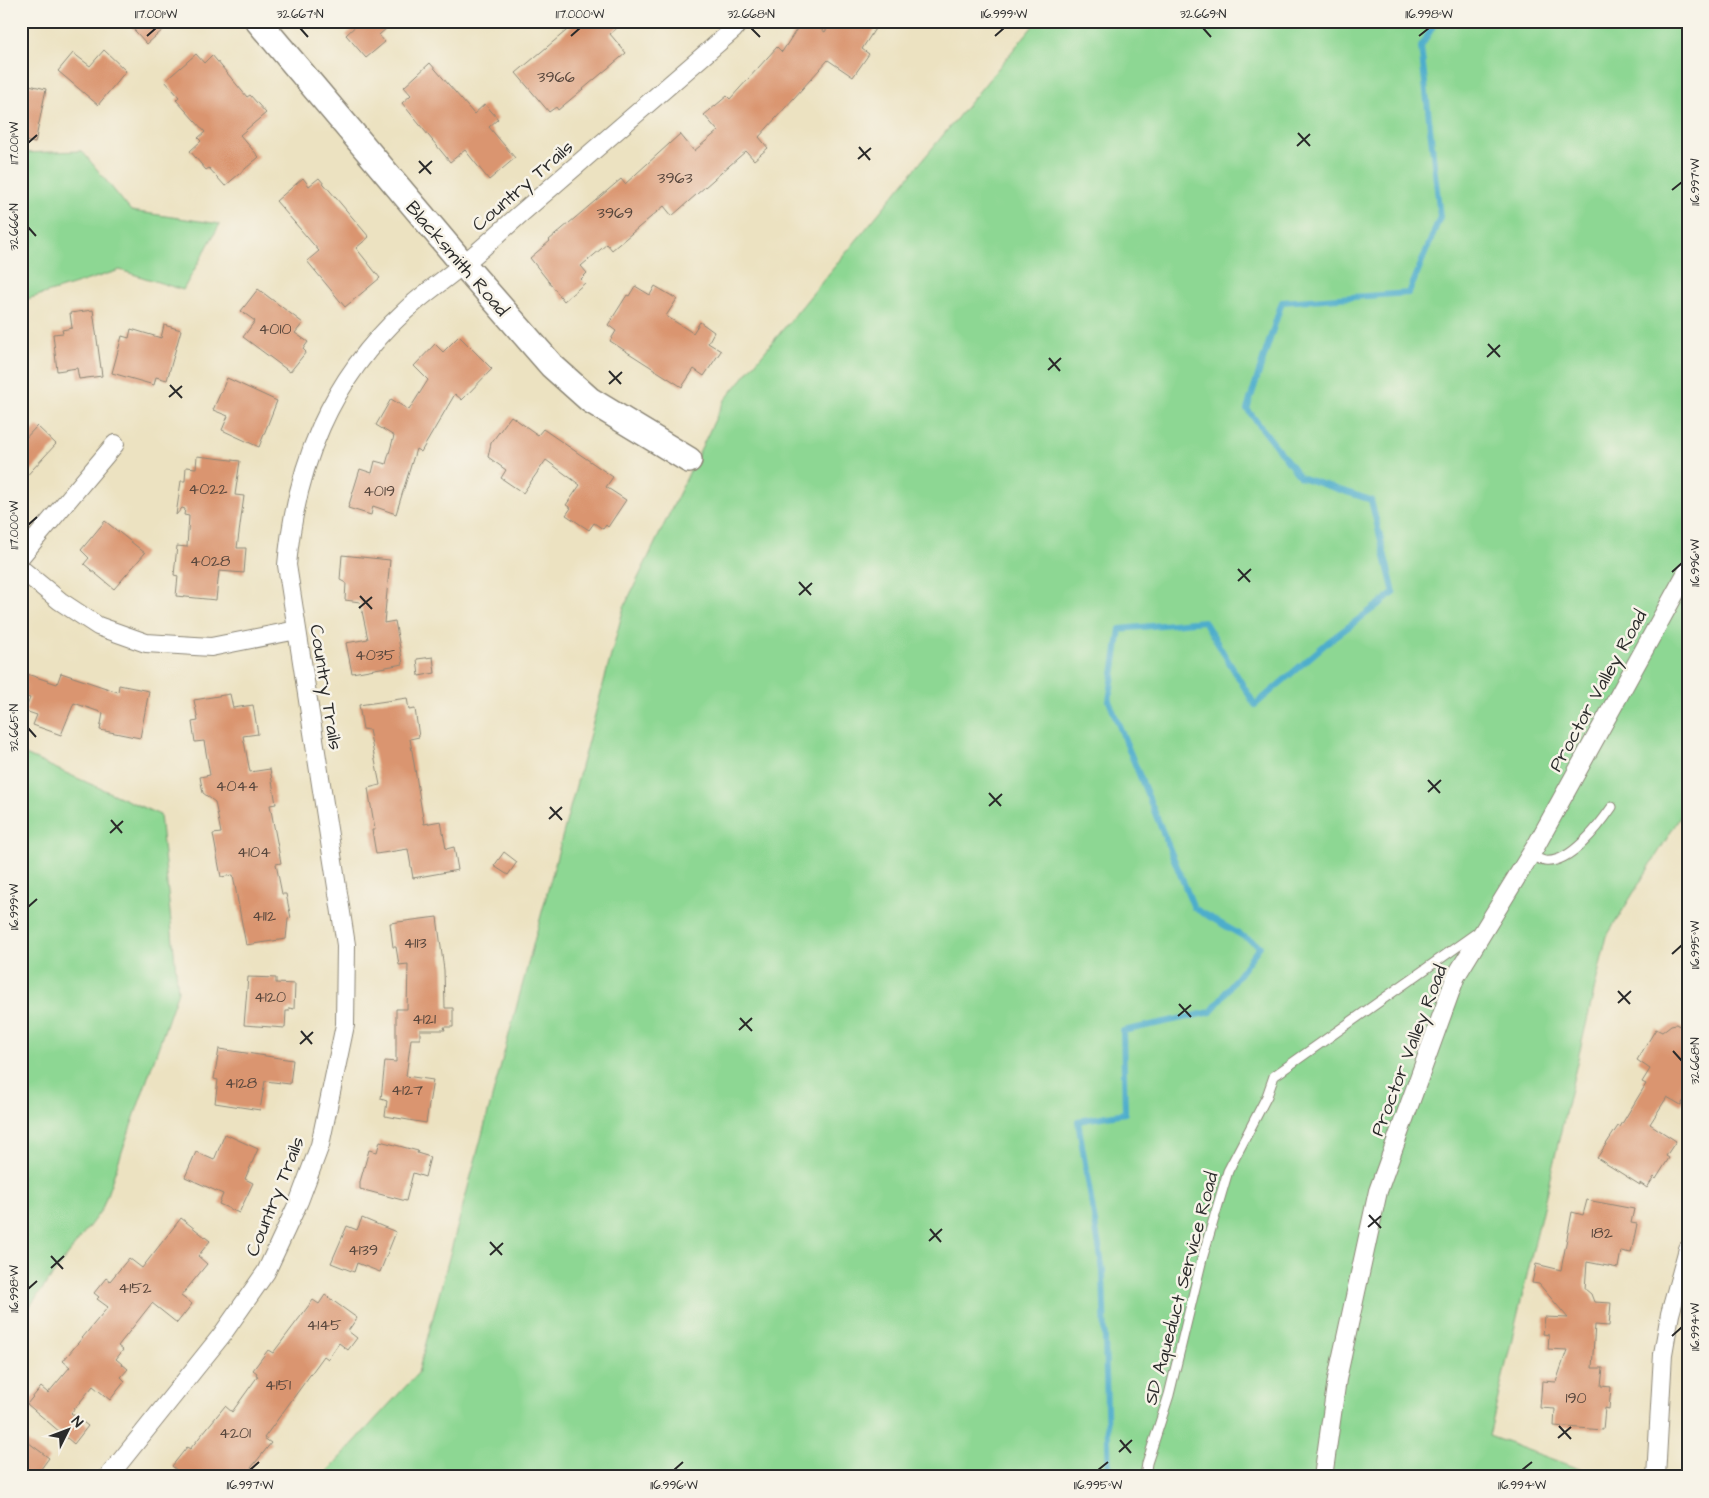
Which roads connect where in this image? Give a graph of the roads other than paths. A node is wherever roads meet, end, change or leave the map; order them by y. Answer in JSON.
{"nodes":[{"id":1,"x":258,"y":21,"type":"edge"},
{"id":2,"x":740,"y":21,"type":"edge"},
{"id":3,"x":463,"y":264,"type":"junction"},
{"id":4,"x":115,"y":444,"type":"dead end"},
{"id":5,"x":689,"y":460,"type":"dead end"},
{"id":6,"x":21,"y":556,"type":"edge"},
{"id":7,"x":21,"y":569,"type":"edge"},
{"id":8,"x":1688,"y":570,"type":"edge"},
{"id":9,"x":297,"y":630,"type":"junction"},
{"id":10,"x":1612,"y":807,"type":"dead end"},
{"id":11,"x":1530,"y":855,"type":"junction"},
{"id":12,"x":1486,"y":926,"type":"junction"},
{"id":13,"x":1688,"y":1249,"type":"edge"},
{"id":14,"x":108,"y":1477,"type":"edge"},
{"id":15,"x":1145,"y":1477,"type":"edge"},
{"id":16,"x":1323,"y":1477,"type":"edge"},
{"id":17,"x":1656,"y":1477,"type":"edge"}],
"edges":[{"from":1,"to":3,"type":"street","name":"Blacksmith Road"},
{"from":2,"to":3,"type":"street","name":"Country Trails"},
{"from":3,"to":5,"type":"street","name":"Blacksmith Road"},
{"from":3,"to":9,"type":"street","name":"Country Trails"},
{"from":4,"to":6,"type":"street"},
{"from":7,"to":9,"type":"street"},
{"from":8,"to":11,"type":"street","name":"Proctor Valley Road"},
{"from":9,"to":14,"type":"street","name":"Country Trails"},
{"from":10,"to":11,"type":"lane"},
{"from":11,"to":12,"type":"street","name":"Proctor Valley Road"},
{"from":12,"to":15,"type":"lane","name":"SD Aqueduct Service Road"},
{"from":12,"to":16,"type":"street","name":"Proctor Valley Road"},
{"from":13,"to":17,"type":"street"}]}
